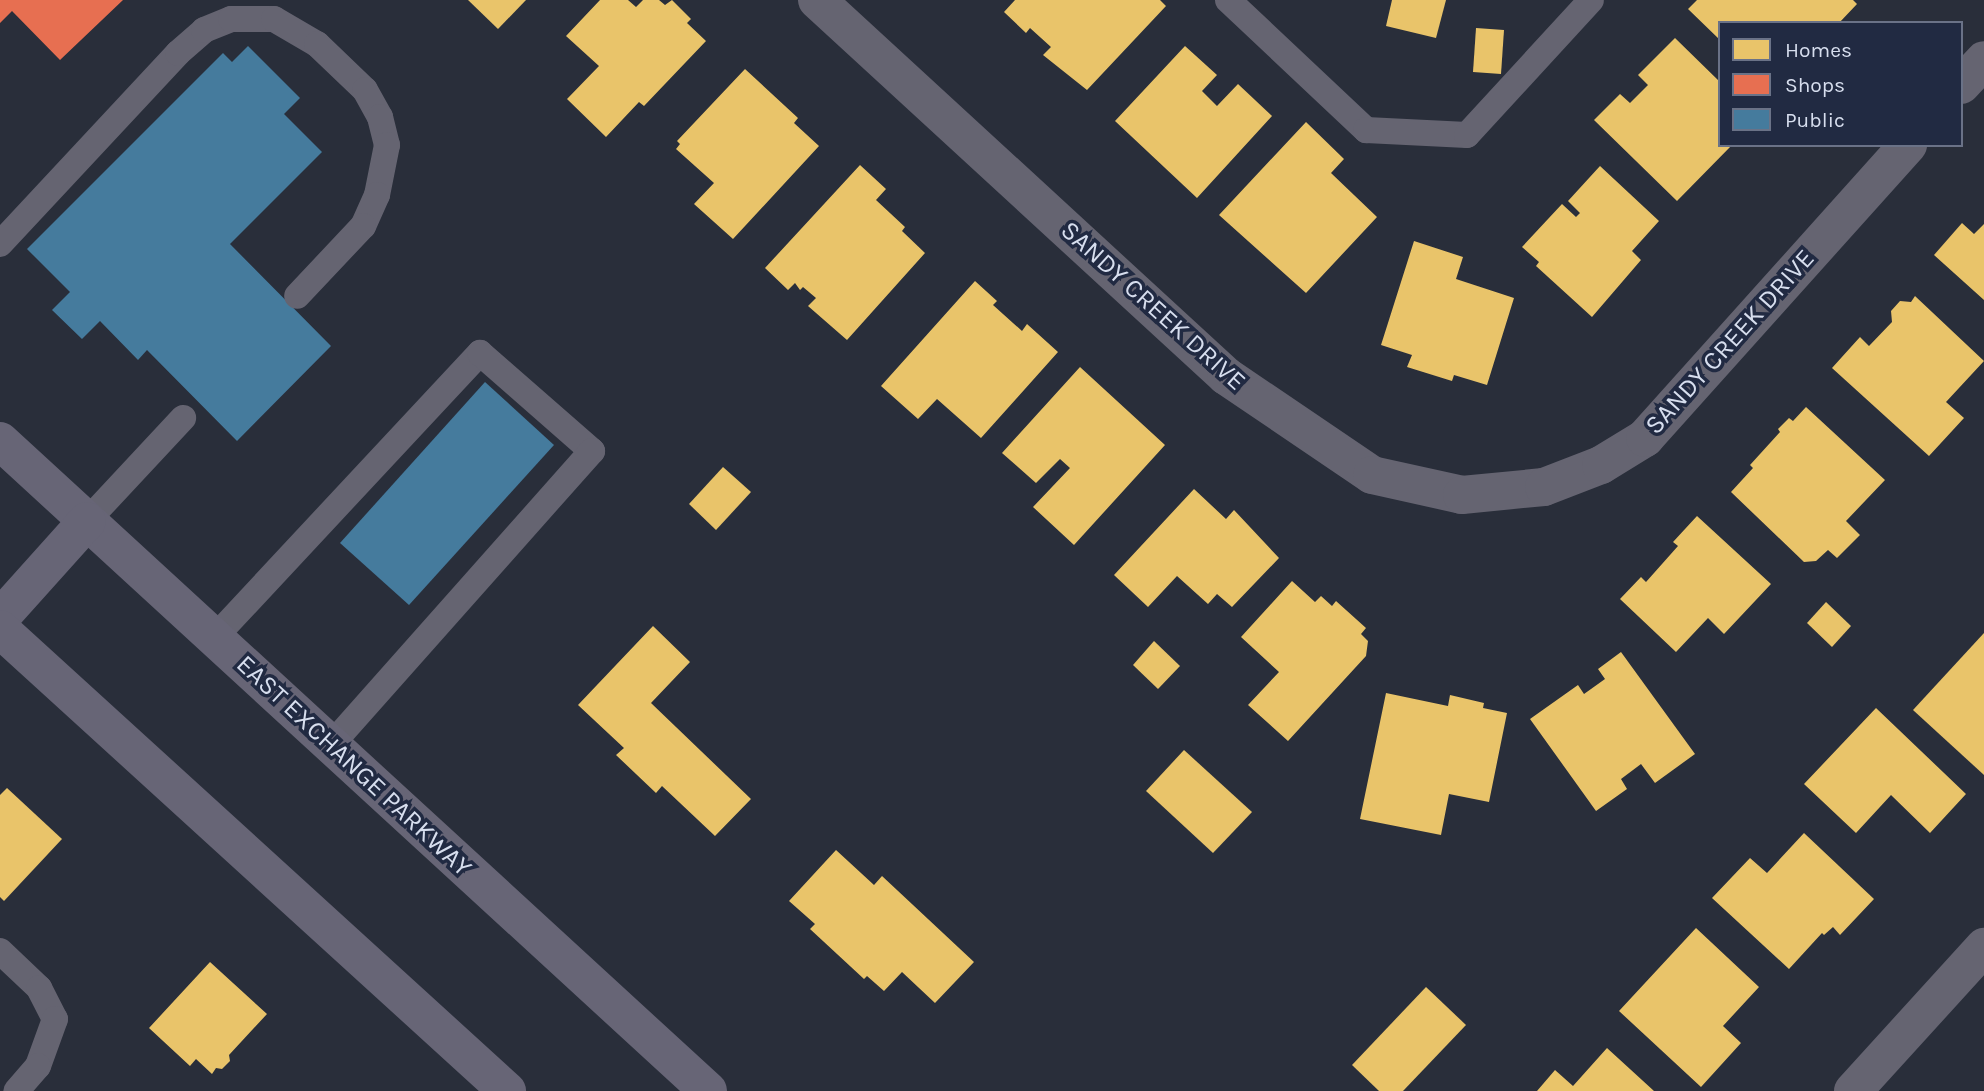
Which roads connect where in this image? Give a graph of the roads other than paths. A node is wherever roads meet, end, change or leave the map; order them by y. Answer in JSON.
{"nodes":[{"id":1,"x":817,"y":0,"type":"edge"},
{"id":2,"x":1228,"y":0,"type":"edge"},
{"id":3,"x":1591,"y":0,"type":"edge"},
{"id":4,"x":1984,"y":60,"type":"edge"},
{"id":5,"x":1963,"y":83,"type":"edge"},
{"id":6,"x":1906,"y":147,"type":"edge"},
{"id":7,"x":8,"y":236,"type":"edge"},
{"id":8,"x":297,"y":296,"type":"dead end"},
{"id":9,"x":183,"y":418,"type":"dead end"},
{"id":10,"x":0,"y":441,"type":"edge"},
{"id":11,"x":87,"y":522,"type":"junction"},
{"id":12,"x":0,"y":618,"type":"edge"},
{"id":13,"x":0,"y":629,"type":"edge"},
{"id":14,"x":215,"y":638,"type":"junction"},
{"id":15,"x":331,"y":745,"type":"junction"},
{"id":16,"x":1984,"y":947,"type":"edge"},
{"id":17,"x":0,"y":951,"type":"edge"},
{"id":18,"x":16,"y":1091,"type":"edge"},
{"id":19,"x":507,"y":1091,"type":"edge"},
{"id":20,"x":708,"y":1091,"type":"edge"},
{"id":21,"x":1853,"y":1091,"type":"edge"}],
"edges":[{"from":1,"to":6,"type":"street","name":"SANDY CREEK DRIVE"},
{"from":2,"to":3,"type":"lane"},
{"from":4,"to":5,"type":"street"},
{"from":7,"to":8,"type":"lane"},
{"from":9,"to":11,"type":"lane"},
{"from":10,"to":11,"type":"main road","name":"EAST EXCHANGE PARKWAY"},
{"from":11,"to":12,"type":"main road"},
{"from":11,"to":14,"type":"main road","name":"EAST EXCHANGE PARKWAY"},
{"from":13,"to":19,"type":"main road"},
{"from":14,"to":15,"type":"main road","name":"EAST EXCHANGE PARKWAY"},
{"from":14,"to":15,"type":"lane"},
{"from":15,"to":20,"type":"main road","name":"EAST EXCHANGE PARKWAY"},
{"from":16,"to":21,"type":"street"},
{"from":17,"to":18,"type":"lane"}]}
